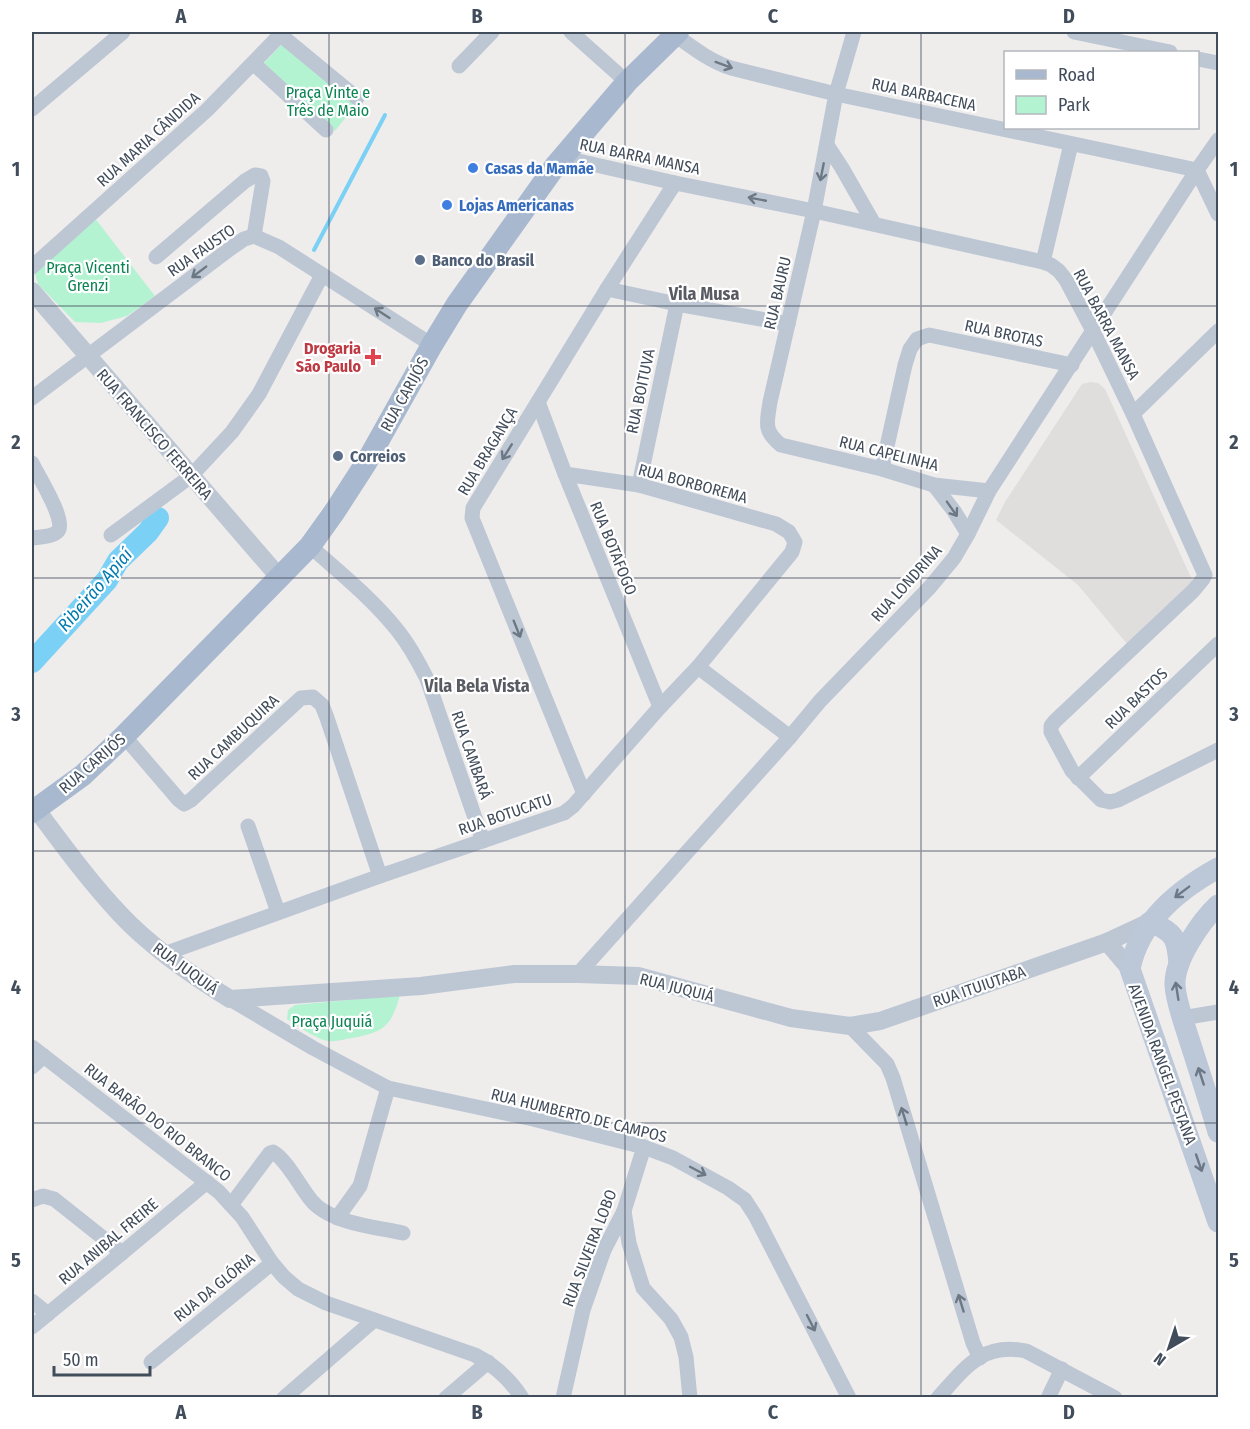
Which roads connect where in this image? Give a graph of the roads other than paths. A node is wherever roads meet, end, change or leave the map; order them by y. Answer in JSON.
{"nodes":[{"id":1,"x":123,"y":32,"type":"edge"},
{"id":2,"x":280,"y":32,"type":"edge"},
{"id":3,"x":492,"y":32,"type":"edge"},
{"id":4,"x":571,"y":32,"type":"edge"},
{"id":5,"x":854,"y":32,"type":"edge"},
{"id":6,"x":1074,"y":32,"type":"edge"},
{"id":7,"x":676,"y":33,"type":"edge"},
{"id":8,"x":1165,"y":51,"type":"edge"},
{"id":9,"x":1199,"y":58,"type":"edge"},
{"id":10,"x":253,"y":63,"type":"junction"},
{"id":11,"x":1218,"y":63,"type":"edge"},
{"id":12,"x":459,"y":66,"type":"dead end"},
{"id":13,"x":627,"y":82,"type":"junction"},
{"id":14,"x":836,"y":94,"type":"junction"},
{"id":15,"x":357,"y":98,"type":"dead end"},
{"id":16,"x":32,"y":109,"type":"edge"},
{"id":17,"x":326,"y":130,"type":"dead end"},
{"id":18,"x":1218,"y":140,"type":"edge"},
{"id":19,"x":1071,"y":144,"type":"junction"},
{"id":20,"x":827,"y":145,"type":"junction"},
{"id":21,"x":561,"y":157,"type":"junction"},
{"id":22,"x":1197,"y":170,"type":"junction"},
{"id":23,"x":675,"y":183,"type":"junction"},
{"id":24,"x":814,"y":211,"type":"junction"},
{"id":25,"x":1218,"y":214,"type":"edge"},
{"id":26,"x":874,"y":224,"type":"junction"},
{"id":27,"x":254,"y":236,"type":"junction"},
{"id":28,"x":156,"y":257,"type":"dead end"},
{"id":29,"x":1043,"y":262,"type":"junction"},
{"id":30,"x":32,"y":267,"type":"edge"},
{"id":31,"x":322,"y":275,"type":"junction"},
{"id":32,"x":607,"y":289,"type":"junction"},
{"id":33,"x":32,"y":291,"type":"edge"},
{"id":34,"x":677,"y":304,"type":"junction"},
{"id":35,"x":788,"y":324,"type":"junction"},
{"id":36,"x":1093,"y":331,"type":"junction"},
{"id":37,"x":1218,"y":331,"type":"edge"},
{"id":38,"x":432,"y":345,"type":"junction"},
{"id":39,"x":88,"y":356,"type":"junction"},
{"id":40,"x":1072,"y":365,"type":"junction"},
{"id":41,"x":32,"y":398,"type":"edge"},
{"id":42,"x":538,"y":402,"type":"junction"},
{"id":43,"x":1133,"y":414,"type":"junction"},
{"id":44,"x":781,"y":445,"type":"joint"},
{"id":45,"x":32,"y":463,"type":"edge"},
{"id":46,"x":882,"y":469,"type":"junction"},
{"id":47,"x":565,"y":474,"type":"junction"},
{"id":48,"x":191,"y":476,"type":"junction"},
{"id":49,"x":639,"y":485,"type":"junction"},
{"id":50,"x":934,"y":485,"type":"junction"},
{"id":51,"x":989,"y":491,"type":"junction"},
{"id":52,"x":968,"y":534,"type":"junction"},
{"id":53,"x":111,"y":536,"type":"dead end"},
{"id":54,"x":32,"y":538,"type":"edge"},
{"id":55,"x":310,"y":546,"type":"junction"},
{"id":56,"x":792,"y":552,"type":"joint"},
{"id":57,"x":279,"y":577,"type":"junction"},
{"id":58,"x":1218,"y":644,"type":"edge"},
{"id":59,"x":698,"y":667,"type":"junction"},
{"id":60,"x":660,"y":707,"type":"junction"},
{"id":61,"x":124,"y":736,"type":"junction"},
{"id":62,"x":790,"y":737,"type":"junction"},
{"id":63,"x":1218,"y":750,"type":"edge"},
{"id":64,"x":1078,"y":778,"type":"junction"},
{"id":65,"x":584,"y":794,"type":"junction"},
{"id":66,"x":34,"y":811,"type":"edge"},
{"id":67,"x":248,"y":826,"type":"dead end"},
{"id":68,"x":483,"y":841,"type":"junction"},
{"id":69,"x":1218,"y":868,"type":"edge"},
{"id":70,"x":380,"y":876,"type":"junction"},
{"id":71,"x":1218,"y":905,"type":"edge"},
{"id":72,"x":278,"y":912,"type":"junction"},
{"id":73,"x":1150,"y":922,"type":"junction"},
{"id":74,"x":1107,"y":942,"type":"junction"},
{"id":75,"x":164,"y":954,"type":"junction"},
{"id":76,"x":1179,"y":964,"type":"junction"},
{"id":77,"x":1130,"y":969,"type":"junction"},
{"id":78,"x":578,"y":974,"type":"junction"},
{"id":79,"x":230,"y":999,"type":"junction"},
{"id":80,"x":1218,"y":1012,"type":"edge"},
{"id":81,"x":1182,"y":1018,"type":"junction"},
{"id":82,"x":850,"y":1026,"type":"junction"},
{"id":83,"x":38,"y":1051,"type":"edge"},
{"id":84,"x":32,"y":1067,"type":"edge"},
{"id":85,"x":388,"y":1088,"type":"junction"},
{"id":86,"x":1218,"y":1131,"type":"edge"},
{"id":87,"x":644,"y":1147,"type":"junction"},
{"id":88,"x":207,"y":1182,"type":"junction"},
{"id":89,"x":32,"y":1200,"type":"edge"},
{"id":90,"x":231,"y":1205,"type":"junction"},
{"id":91,"x":624,"y":1211,"type":"junction"},
{"id":92,"x":338,"y":1218,"type":"junction"},
{"id":93,"x":1218,"y":1222,"type":"edge"},
{"id":94,"x":403,"y":1233,"type":"dead end"},
{"id":95,"x":122,"y":1253,"type":"junction"},
{"id":96,"x":272,"y":1263,"type":"junction"},
{"id":97,"x":32,"y":1301,"type":"edge"},
{"id":98,"x":48,"y":1314,"type":"junction"},
{"id":99,"x":374,"y":1320,"type":"junction"},
{"id":100,"x":32,"y":1327,"type":"edge"},
{"id":101,"x":980,"y":1358,"type":"junction"},
{"id":102,"x":151,"y":1362,"type":"dead end"},
{"id":103,"x":488,"y":1362,"type":"junction"},
{"id":104,"x":1062,"y":1370,"type":"junction"},
{"id":105,"x":284,"y":1398,"type":"edge"},
{"id":106,"x":446,"y":1398,"type":"edge"},
{"id":107,"x":522,"y":1398,"type":"edge"},
{"id":108,"x":563,"y":1398,"type":"edge"},
{"id":109,"x":690,"y":1398,"type":"edge"},
{"id":110,"x":849,"y":1398,"type":"edge"},
{"id":111,"x":938,"y":1398,"type":"edge"},
{"id":112,"x":1048,"y":1398,"type":"edge"},
{"id":113,"x":1115,"y":1398,"type":"edge"}],
"edges":[{"from":1,"to":16,"type":"street"},
{"from":2,"to":10,"type":"street","name":"RUA MARIA CÂNDIDA"},
{"from":2,"to":15,"type":"street"},
{"from":3,"to":12,"type":"street"},
{"from":4,"to":13,"type":"street"},
{"from":5,"to":14,"type":"street","name":"RUA BAURU"},
{"from":6,"to":8,"type":"street"},
{"from":7,"to":13,"type":"main road","name":"RUA CARIJÓS"},
{"from":7,"to":14,"type":"street","name":"RUA BARBACENA","one_way":true},
{"from":9,"to":11,"type":"street"},
{"from":10,"to":17,"type":"street"},
{"from":10,"to":30,"type":"street","name":"RUA MARIA CÂNDIDA"},
{"from":13,"to":21,"type":"main road","name":"RUA CARIJÓS"},
{"from":14,"to":19,"type":"street","name":"RUA BARBACENA"},
{"from":14,"to":20,"type":"street","name":"RUA BAURU"},
{"from":18,"to":22,"type":"street","name":"RUA LONDRINA"},
{"from":19,"to":22,"type":"street","name":"RUA BARBACENA"},
{"from":19,"to":29,"type":"street"},
{"from":20,"to":24,"type":"street","name":"RUA BAURU","one_way":true},
{"from":20,"to":26,"type":"street"},
{"from":21,"to":23,"type":"street","name":"RUA BARRA MANSA"},
{"from":21,"to":38,"type":"main road","name":"RUA CARIJÓS"},
{"from":22,"to":25,"type":"street"},
{"from":22,"to":36,"type":"street","name":"RUA LONDRINA"},
{"from":24,"to":23,"type":"street","name":"RUA BARRA MANSA","one_way":true},
{"from":23,"to":32,"type":"street","name":"RUA BRAGANÇA"},
{"from":24,"to":26,"type":"street","name":"RUA BARRA MANSA"},
{"from":24,"to":35,"type":"street","name":"RUA BAURU"},
{"from":26,"to":29,"type":"street","name":"RUA BARRA MANSA"},
{"from":27,"to":28,"type":"street"},
{"from":27,"to":31,"type":"street","name":"RUA FAUSTO"},
{"from":27,"to":39,"type":"street","name":"RUA FAUSTO","one_way":true},
{"from":29,"to":36,"type":"street","name":"RUA BARRA MANSA"},
{"from":38,"to":31,"type":"street","name":"RUA FAUSTO","one_way":true},
{"from":31,"to":48,"type":"street"},
{"from":32,"to":34,"type":"street"},
{"from":32,"to":42,"type":"street","name":"RUA BRAGANÇA"},
{"from":33,"to":39,"type":"street","name":"RUA FRANCISCO FERREIRA"},
{"from":34,"to":35,"type":"street"},
{"from":34,"to":49,"type":"street","name":"RUA BOITUVA"},
{"from":35,"to":44,"type":"street","name":"RUA BAURU"},
{"from":36,"to":40,"type":"street","name":"RUA LONDRINA"},
{"from":36,"to":43,"type":"street","name":"RUA BARRA MANSA"},
{"from":37,"to":43,"type":"street"},
{"from":38,"to":55,"type":"main road","name":"RUA CARIJÓS"},
{"from":39,"to":41,"type":"street","name":"RUA FAUSTO"},
{"from":39,"to":48,"type":"street","name":"RUA FRANCISCO FERREIRA"},
{"from":40,"to":46,"type":"street","name":"RUA BROTAS"},
{"from":40,"to":51,"type":"street","name":"RUA LONDRINA"},
{"from":42,"to":47,"type":"street","name":"RUA BOTAFOGO"},
{"from":42,"to":65,"type":"street","name":"RUA BRAGANÇA","one_way":true},
{"from":43,"to":64,"type":"street","name":"RUA BARRA MANSA"},
{"from":44,"to":46,"type":"street","name":"RUA CAPELINHA"},
{"from":45,"to":54,"type":"street"},
{"from":46,"to":50,"type":"street","name":"RUA CAPELINHA"},
{"from":47,"to":49,"type":"street","name":"RUA BORBOREMA"},
{"from":47,"to":60,"type":"street","name":"RUA BOTAFOGO"},
{"from":48,"to":53,"type":"street"},
{"from":48,"to":57,"type":"street","name":"RUA FRANCISCO FERREIRA"},
{"from":49,"to":56,"type":"street","name":"RUA BORBOREMA"},
{"from":50,"to":51,"type":"street","name":"RUA CAPELINHA"},
{"from":50,"to":52,"type":"street","one_way":true},
{"from":51,"to":52,"type":"street","name":"RUA LONDRINA"},
{"from":52,"to":62,"type":"street","name":"RUA LONDRINA"},
{"from":55,"to":57,"type":"main road","name":"RUA CARIJÓS"},
{"from":55,"to":68,"type":"street","name":"RUA CAMBARÁ"},
{"from":56,"to":59,"type":"street","name":"RUA BOTUCATU"},
{"from":57,"to":61,"type":"main road","name":"RUA CARIJÓS"},
{"from":58,"to":64,"type":"street","name":"RUA BASTOS"},
{"from":59,"to":60,"type":"street","name":"RUA BOTUCATU"},
{"from":59,"to":62,"type":"street"},
{"from":60,"to":65,"type":"street","name":"RUA BOTUCATU"},
{"from":61,"to":66,"type":"main road","name":"RUA CARIJÓS"},
{"from":61,"to":70,"type":"street","name":"RUA CAMBUQUIRA"},
{"from":62,"to":78,"type":"street","name":"RUA LONDRINA"},
{"from":63,"to":64,"type":"street"},
{"from":65,"to":68,"type":"street","name":"RUA BOTUCATU"},
{"from":66,"to":75,"type":"street","name":"RUA JUQUIÁ"},
{"from":67,"to":72,"type":"street"},
{"from":68,"to":70,"type":"street","name":"RUA BOTUCATU"},
{"from":69,"to":73,"type":"main road","name":"AVENIDA RANGEL PESTANA","one_way":true},
{"from":70,"to":72,"type":"street","name":"RUA BOTUCATU"},
{"from":71,"to":76,"type":"main road","name":"AVENIDA RANGEL PESTANA"},
{"from":72,"to":75,"type":"street","name":"RUA BOTUCATU"},
{"from":73,"to":74,"type":"street","name":"RUA ITUIUTABA"},
{"from":73,"to":76,"type":"main road"},
{"from":73,"to":77,"type":"main road","name":"AVENIDA RANGEL PESTANA"},
{"from":74,"to":77,"type":"street"},
{"from":74,"to":82,"type":"street","name":"RUA ITUIUTABA"},
{"from":75,"to":79,"type":"street","name":"RUA JUQUIÁ"},
{"from":81,"to":76,"type":"main road","name":"AVENIDA RANGEL PESTANA","one_way":true},
{"from":77,"to":93,"type":"main road","name":"AVENIDA RANGEL PESTANA","one_way":true},
{"from":78,"to":79,"type":"street","name":"RUA JUQUIÁ"},
{"from":78,"to":82,"type":"street","name":"RUA JUQUIÁ"},
{"from":79,"to":85,"type":"street","name":"RUA HUMBERTO DE CAMPOS"},
{"from":80,"to":81,"type":"street"},
{"from":86,"to":81,"type":"main road","name":"AVENIDA RANGEL PESTANA","one_way":true},
{"from":101,"to":82,"type":"street","one_way":true},
{"from":83,"to":84,"type":"street"},
{"from":83,"to":88,"type":"street","name":"RUA BARÃO DO RIO BRANCO"},
{"from":85,"to":87,"type":"street","name":"RUA HUMBERTO DE CAMPOS"},
{"from":85,"to":92,"type":"street"},
{"from":87,"to":91,"type":"street","name":"RUA SILVEIRA LOBO"},
{"from":87,"to":110,"type":"street","name":"RUA HUMBERTO DE CAMPOS","one_way":true},
{"from":88,"to":90,"type":"street","name":"RUA BARÃO DO RIO BRANCO"},
{"from":88,"to":95,"type":"street","name":"RUA ANIBAL FREIRE"},
{"from":89,"to":95,"type":"street"},
{"from":90,"to":92,"type":"street"},
{"from":90,"to":96,"type":"street","name":"RUA BARÃO DO RIO BRANCO"},
{"from":91,"to":108,"type":"street","name":"RUA SILVEIRA LOBO"},
{"from":91,"to":109,"type":"street"},
{"from":92,"to":94,"type":"street"},
{"from":95,"to":98,"type":"street","name":"RUA ANIBAL FREIRE"},
{"from":96,"to":99,"type":"street","name":"RUA BARÃO DO RIO BRANCO"},
{"from":96,"to":102,"type":"street","name":"RUA DA GLÓRIA"},
{"from":97,"to":98,"type":"street"},
{"from":98,"to":100,"type":"street","name":"RUA ANIBAL FREIRE"},
{"from":99,"to":103,"type":"street","name":"RUA BARÃO DO RIO BRANCO"},
{"from":99,"to":105,"type":"street"},
{"from":101,"to":104,"type":"street"},
{"from":101,"to":111,"type":"street"},
{"from":103,"to":106,"type":"street"},
{"from":103,"to":107,"type":"street","name":"RUA BARÃO DO RIO BRANCO"},
{"from":104,"to":112,"type":"street"},
{"from":104,"to":113,"type":"street"}]}
